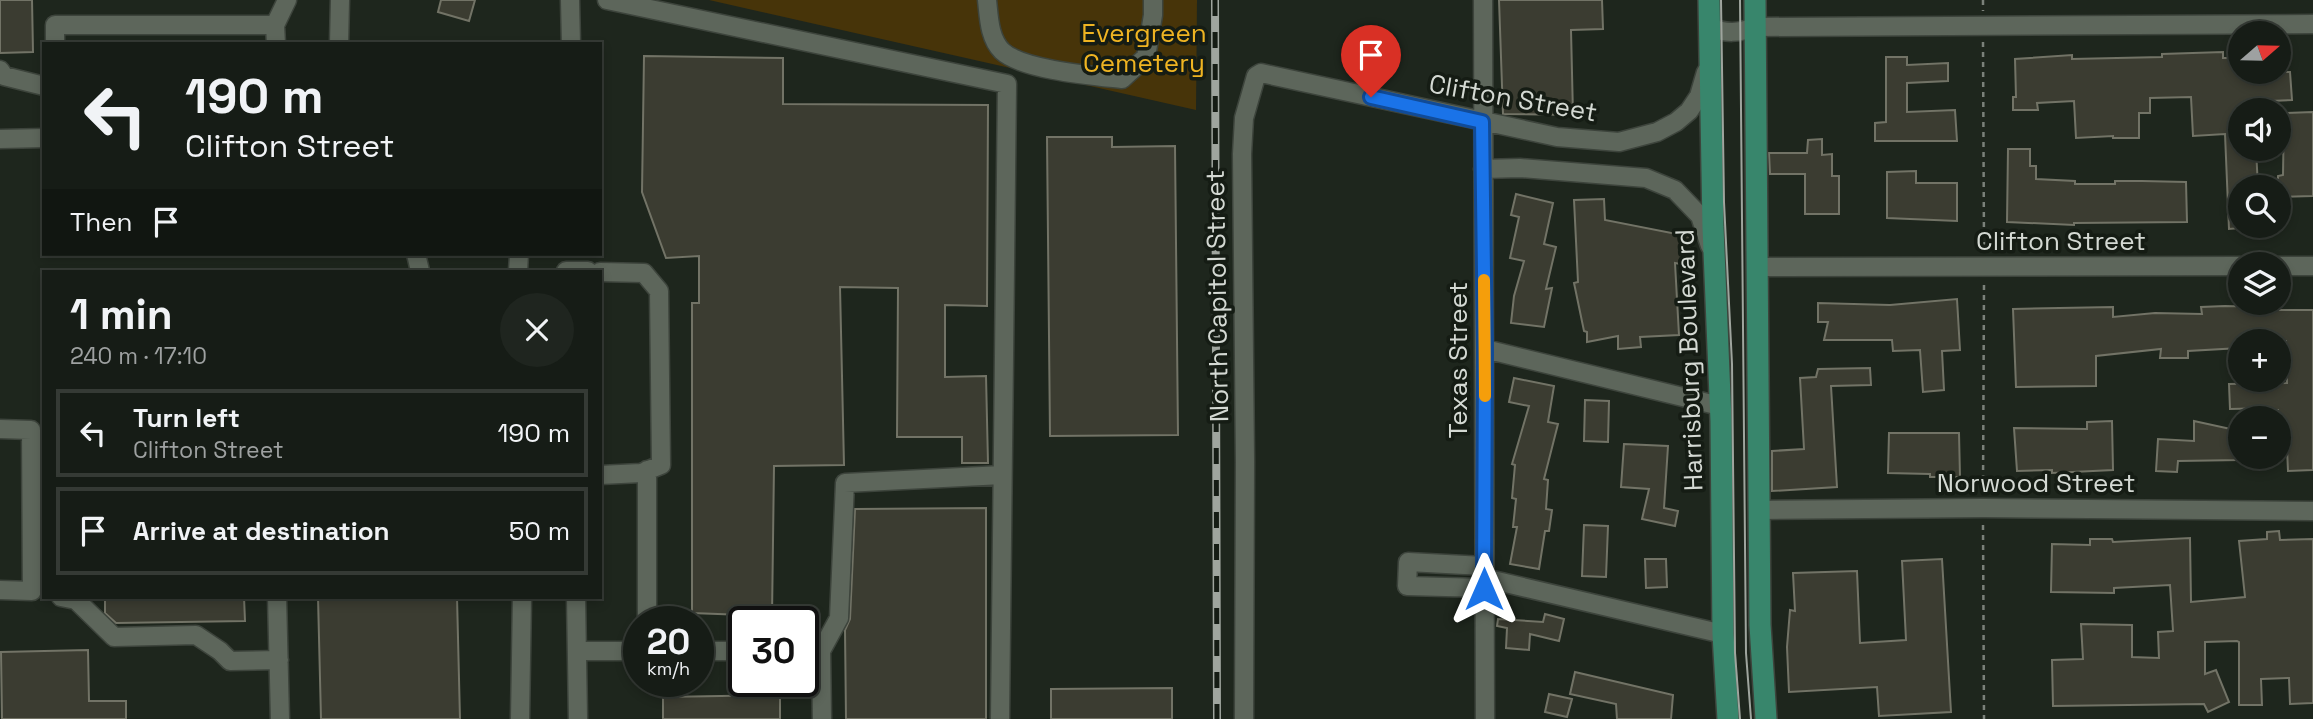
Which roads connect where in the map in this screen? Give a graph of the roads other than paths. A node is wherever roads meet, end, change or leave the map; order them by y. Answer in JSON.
{"nodes":[{"id":1,"x":287,"y":0,"type":"edge"},
{"id":2,"x":340,"y":0,"type":"edge"},
{"id":3,"x":570,"y":0,"type":"edge"},
{"id":4,"x":607,"y":0,"type":"edge"},
{"id":5,"x":987,"y":0,"type":"edge"},
{"id":6,"x":1153,"y":0,"type":"edge"},
{"id":7,"x":1483,"y":0,"type":"edge"},
{"id":8,"x":1709,"y":0,"type":"edge"},
{"id":9,"x":1755,"y":0,"type":"edge"},
{"id":10,"x":2313,"y":24,"type":"edge"},
{"id":11,"x":275,"y":25,"type":"junction"},
{"id":12,"x":1709,"y":27,"type":"junction"},
{"id":13,"x":1755,"y":27,"type":"junction"},
{"id":14,"x":55,"y":42,"type":"edge"},
{"id":15,"x":276,"y":42,"type":"edge"},
{"id":16,"x":340,"y":42,"type":"edge"},
{"id":17,"x":571,"y":42,"type":"edge"},
{"id":18,"x":1710,"y":55,"type":"junction"},
{"id":19,"x":0,"y":70,"type":"edge"},
{"id":20,"x":1262,"y":73,"type":"joint"},
{"id":21,"x":42,"y":86,"type":"edge"},
{"id":22,"x":1482,"y":122,"type":"junction"},
{"id":23,"x":42,"y":138,"type":"edge"},
{"id":24,"x":0,"y":139,"type":"edge"},
{"id":25,"x":1483,"y":169,"type":"junction"},
{"id":26,"x":1714,"y":257,"type":"junction"},
{"id":27,"x":2228,"y":266,"type":"edge"},
{"id":28,"x":2291,"y":266,"type":"edge"},
{"id":29,"x":2313,"y":266,"type":"edge"},
{"id":30,"x":1756,"y":267,"type":"junction"},
{"id":31,"x":602,"y":272,"type":"edge"},
{"id":32,"x":1485,"y":349,"type":"junction"},
{"id":33,"x":1720,"y":406,"type":"junction"},
{"id":34,"x":0,"y":429,"type":"edge"},
{"id":35,"x":37,"y":431,"type":"edge"},
{"id":36,"x":647,"y":470,"type":"junction"},
{"id":37,"x":602,"y":474,"type":"edge"},
{"id":38,"x":1002,"y":475,"type":"junction"},
{"id":39,"x":1759,"y":510,"type":"junction"},
{"id":40,"x":2313,"y":512,"type":"edge"},
{"id":41,"x":1484,"y":577,"type":"junction"},
{"id":42,"x":0,"y":590,"type":"edge"},
{"id":43,"x":38,"y":592,"type":"edge"},
{"id":44,"x":71,"y":599,"type":"edge"},
{"id":45,"x":277,"y":599,"type":"edge"},
{"id":46,"x":522,"y":599,"type":"edge"},
{"id":47,"x":576,"y":599,"type":"edge"},
{"id":48,"x":647,"y":606,"type":"edge"},
{"id":49,"x":1723,"y":634,"type":"junction"},
{"id":50,"x":819,"y":642,"type":"edge"},
{"id":51,"x":577,"y":651,"type":"junction"},
{"id":52,"x":623,"y":651,"type":"edge"},
{"id":53,"x":279,"y":660,"type":"junction"},
{"id":54,"x":819,"y":697,"type":"edge"},
{"id":55,"x":280,"y":719,"type":"edge"},
{"id":56,"x":520,"y":719,"type":"edge"},
{"id":57,"x":578,"y":719,"type":"edge"},
{"id":58,"x":822,"y":719,"type":"edge"},
{"id":59,"x":1000,"y":719,"type":"edge"},
{"id":60,"x":1244,"y":719,"type":"edge"},
{"id":61,"x":1485,"y":719,"type":"edge"},
{"id":62,"x":1726,"y":719,"type":"edge"},
{"id":63,"x":1766,"y":719,"type":"edge"}],
"edges":[{"from":1,"to":11,"type":"street"},
{"from":2,"to":16,"type":"street"},
{"from":3,"to":17,"type":"street"},
{"from":4,"to":38,"type":"street"},
{"from":5,"to":6,"type":"street"},
{"from":7,"to":22,"type":"street","name":"Texas Street"},
{"from":8,"to":12,"type":"main road","name":"Harrisburg Boulevard"},
{"from":9,"to":13,"type":"main road"},
{"from":10,"to":13,"type":"street"},
{"from":11,"to":14,"type":"street"},
{"from":11,"to":15,"type":"street"},
{"from":12,"to":13,"type":"street"},
{"from":12,"to":18,"type":"main road","name":"Harrisburg Boulevard"},
{"from":13,"to":30,"type":"main road"},
{"from":18,"to":22,"type":"street","name":"Clifton Street"},
{"from":18,"to":26,"type":"main road","name":"Harrisburg Boulevard"},
{"from":19,"to":21,"type":"street"},
{"from":20,"to":22,"type":"street","name":"Clifton Street"},
{"from":20,"to":60,"type":"street","name":"North Capitol Street"},
{"from":22,"to":25,"type":"street","name":"Texas Street"},
{"from":23,"to":24,"type":"street"},
{"from":25,"to":26,"type":"street"},
{"from":25,"to":32,"type":"street","name":"Texas Street"},
{"from":26,"to":33,"type":"main road","name":"Harrisburg Boulevard"},
{"from":27,"to":30,"type":"street","name":"Clifton Street"},
{"from":28,"to":29,"type":"street"},
{"from":30,"to":39,"type":"main road"},
{"from":31,"to":36,"type":"street"},
{"from":32,"to":33,"type":"street"},
{"from":32,"to":41,"type":"street","name":"Texas Street"},
{"from":33,"to":49,"type":"main road","name":"Harrisburg Boulevard"},
{"from":34,"to":35,"type":"street"},
{"from":35,"to":43,"type":"street"},
{"from":36,"to":37,"type":"street"},
{"from":36,"to":48,"type":"street"},
{"from":38,"to":50,"type":"street"},
{"from":38,"to":59,"type":"street"},
{"from":39,"to":40,"type":"street","name":"Norwood Street"},
{"from":39,"to":63,"type":"main road"},
{"from":41,"to":49,"type":"street"},
{"from":41,"to":61,"type":"street","name":"Texas Street"},
{"from":42,"to":43,"type":"street"},
{"from":44,"to":53,"type":"street"},
{"from":45,"to":53,"type":"street"},
{"from":46,"to":56,"type":"street"},
{"from":47,"to":51,"type":"street"},
{"from":49,"to":62,"type":"main road","name":"Harrisburg Boulevard"},
{"from":51,"to":52,"type":"street"},
{"from":51,"to":57,"type":"street"},
{"from":53,"to":55,"type":"street"},
{"from":54,"to":58,"type":"street"}]}
